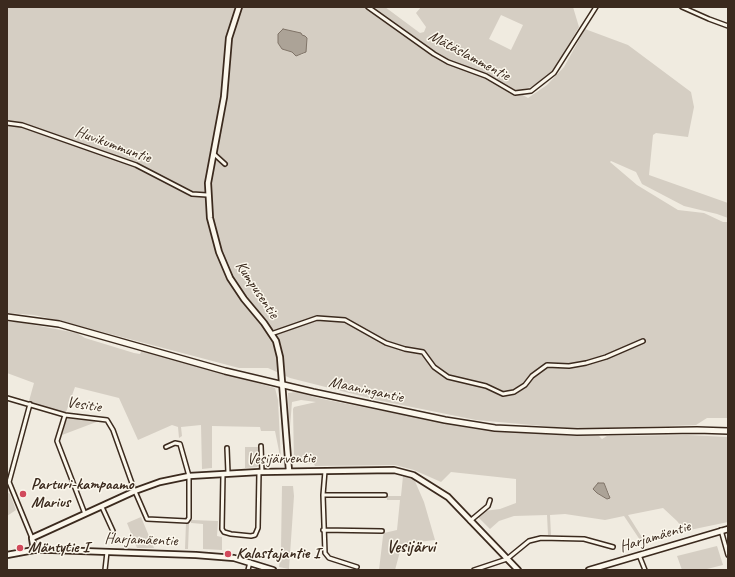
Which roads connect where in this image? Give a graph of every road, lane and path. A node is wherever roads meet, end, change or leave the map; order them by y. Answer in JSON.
{"nodes":[{"id":1,"x":239,"y":7,"type":"edge"},
{"id":2,"x":368,"y":7,"type":"edge"},
{"id":3,"x":596,"y":7,"type":"edge"},
{"id":4,"x":682,"y":7,"type":"edge"},
{"id":5,"x":728,"y":26,"type":"edge"},
{"id":6,"x":7,"y":123,"type":"edge"},
{"id":7,"x":214,"y":154,"type":"junction"},
{"id":8,"x":225,"y":164,"type":"dead end"},
{"id":9,"x":207,"y":195,"type":"junction"},
{"id":10,"x":7,"y":318,"type":"edge"},
{"id":11,"x":271,"y":334,"type":"junction"},
{"id":12,"x":643,"y":341,"type":"dead end"},
{"id":13,"x":283,"y":384,"type":"junction"},
{"id":14,"x":7,"y":398,"type":"edge"},
{"id":15,"x":30,"y":404,"type":"junction"},
{"id":16,"x":65,"y":415,"type":"junction"},
{"id":17,"x":728,"y":431,"type":"edge"},
{"id":18,"x":261,"y":446,"type":"dead end"},
{"id":19,"x":166,"y":447,"type":"dead end"},
{"id":20,"x":227,"y":448,"type":"dead end"},
{"id":21,"x":289,"y":471,"type":"junction"},
{"id":22,"x":325,"y":471,"type":"junction"},
{"id":23,"x":260,"y":472,"type":"junction"},
{"id":24,"x":225,"y":473,"type":"junction"},
{"id":25,"x":188,"y":476,"type":"junction"},
{"id":26,"x":8,"y":487,"type":"edge"},
{"id":27,"x":135,"y":491,"type":"junction"},
{"id":28,"x":323,"y":494,"type":"junction"},
{"id":29,"x":385,"y":495,"type":"dead end"},
{"id":30,"x":490,"y":500,"type":"dead end"},
{"id":31,"x":102,"y":507,"type":"junction"},
{"id":32,"x":86,"y":514,"type":"junction"},
{"id":33,"x":470,"y":521,"type":"junction"},
{"id":34,"x":728,"y":528,"type":"edge"},
{"id":35,"x":323,"y":530,"type":"junction"},
{"id":36,"x":722,"y":530,"type":"junction"},
{"id":37,"x":113,"y":531,"type":"dead end"},
{"id":38,"x":382,"y":531,"type":"dead end"},
{"id":39,"x":32,"y":538,"type":"junction"},
{"id":40,"x":613,"y":547,"type":"dead end"},
{"id":41,"x":34,"y":550,"type":"junction"},
{"id":42,"x":107,"y":552,"type":"junction"},
{"id":43,"x":728,"y":554,"type":"edge"},
{"id":44,"x":7,"y":555,"type":"edge"},
{"id":45,"x":639,"y":555,"type":"junction"},
{"id":46,"x":507,"y":559,"type":"junction"},
{"id":47,"x":250,"y":562,"type":"junction"},
{"id":48,"x":357,"y":567,"type":"dead end"},
{"id":49,"x":105,"y":570,"type":"edge"},
{"id":50,"x":248,"y":570,"type":"edge"},
{"id":51,"x":274,"y":570,"type":"edge"},
{"id":52,"x":474,"y":570,"type":"edge"},
{"id":53,"x":518,"y":570,"type":"edge"},
{"id":54,"x":589,"y":570,"type":"edge"},
{"id":55,"x":645,"y":570,"type":"edge"}],
"edges":[{"from":1,"to":7,"type":"street","name":"Kumpusentie"},
{"from":2,"to":3,"type":"street","name":"Mätäslammentie"},
{"from":4,"to":5,"type":"street"},
{"from":6,"to":9,"type":"street","name":"Huvikummuntie"},
{"from":7,"to":8,"type":"street"},
{"from":7,"to":9,"type":"street","name":"Kumpusentie"},
{"from":9,"to":11,"type":"street","name":"Kumpusentie"},
{"from":10,"to":13,"type":"main road","name":"Maaningantie"},
{"from":11,"to":12,"type":"street"},
{"from":11,"to":13,"type":"street","name":"Kumpusentie"},
{"from":13,"to":17,"type":"main road","name":"Maaningantie"},
{"from":13,"to":21,"type":"street","name":"Kumpusentie"},
{"from":14,"to":15,"type":"street","name":"Vesitie"},
{"from":15,"to":16,"type":"street","name":"Vesitie"},
{"from":15,"to":26,"type":"street"},
{"from":16,"to":27,"type":"street","name":"Vesitie"},
{"from":16,"to":32,"type":"street"},
{"from":18,"to":23,"type":"street"},
{"from":19,"to":25,"type":"street"},
{"from":20,"to":24,"type":"street"},
{"from":21,"to":22,"type":"street","name":"Vesijärventie"},
{"from":21,"to":23,"type":"street","name":"Vesijärventie"},
{"from":22,"to":28,"type":"street"},
{"from":22,"to":33,"type":"street","name":"Vesijärventie"},
{"from":23,"to":24,"type":"street","name":"Vesijärventie"},
{"from":23,"to":24,"type":"street"},
{"from":24,"to":25,"type":"street","name":"Vesijärventie"},
{"from":25,"to":27,"type":"street","name":"Vesijärventie"},
{"from":25,"to":27,"type":"street"},
{"from":26,"to":39,"type":"street"},
{"from":27,"to":31,"type":"street","name":"Vesijärventie"},
{"from":28,"to":29,"type":"street"},
{"from":28,"to":35,"type":"street"},
{"from":30,"to":33,"type":"street"},
{"from":31,"to":32,"type":"street","name":"Vesijärventie"},
{"from":31,"to":37,"type":"street"},
{"from":32,"to":39,"type":"street","name":"Vesijärventie"},
{"from":33,"to":46,"type":"street","name":"Vesijärventie"},
{"from":34,"to":36,"type":"street","name":"Harjamäentie"},
{"from":35,"to":38,"type":"street"},
{"from":35,"to":48,"type":"street"},
{"from":36,"to":43,"type":"street"},
{"from":36,"to":45,"type":"street","name":"Harjamäentie"},
{"from":39,"to":41,"type":"street"},
{"from":40,"to":46,"type":"street"},
{"from":41,"to":42,"type":"street","name":"Harjamäentie"},
{"from":41,"to":44,"type":"street","name":"Harjamäentie"},
{"from":42,"to":47,"type":"street","name":"Harjamäentie"},
{"from":42,"to":49,"type":"street"},
{"from":45,"to":54,"type":"street","name":"Harjamäentie"},
{"from":45,"to":55,"type":"street"},
{"from":46,"to":52,"type":"street"},
{"from":46,"to":53,"type":"street","name":"Vesijärventie"},
{"from":47,"to":50,"type":"street"},
{"from":47,"to":51,"type":"street","name":"Harjamäentie"}]}
